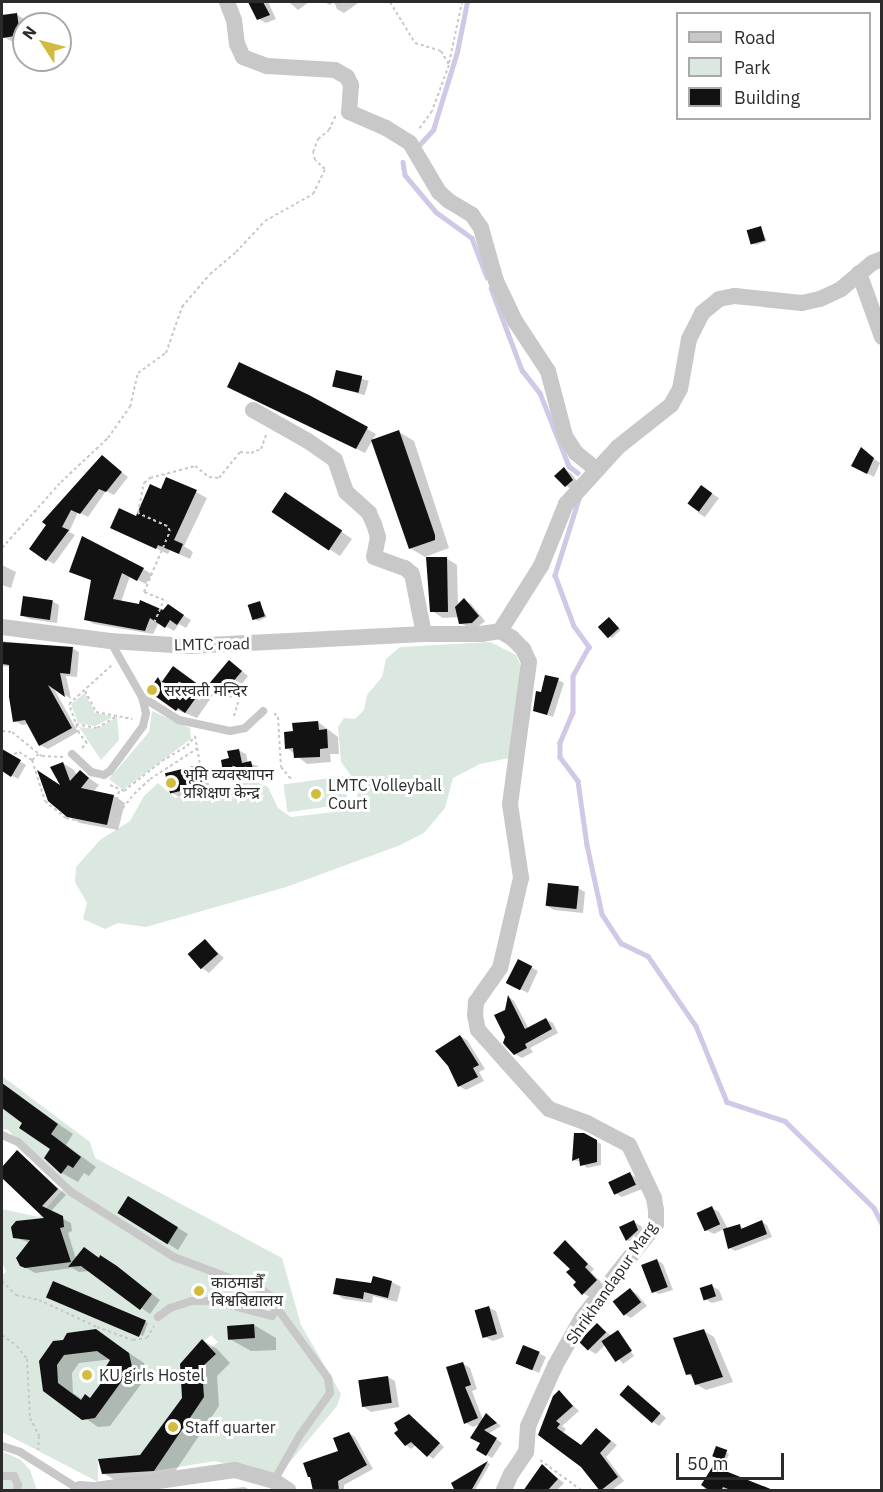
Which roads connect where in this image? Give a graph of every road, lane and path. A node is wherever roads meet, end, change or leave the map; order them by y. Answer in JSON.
{"nodes":[{"id":1,"x":227,"y":2,"type":"edge"},
{"id":2,"x":390,"y":2,"type":"edge"},
{"id":3,"x":462,"y":2,"type":"edge"},
{"id":4,"x":449,"y":65,"type":"junction"},
{"id":5,"x":349,"y":112,"type":"junction"},
{"id":6,"x":410,"y":143,"type":"junction"},
{"id":7,"x":882,"y":259,"type":"edge"},
{"id":8,"x":859,"y":273,"type":"junction"},
{"id":9,"x":882,"y":337,"type":"edge"},
{"id":10,"x":259,"y":413,"type":"joint"},
{"id":11,"x":595,"y":472,"type":"junction"},
{"id":12,"x":2,"y":548,"type":"edge"},
{"id":13,"x":2,"y":627,"type":"edge"},
{"id":14,"x":500,"y":631,"type":"junction"},
{"id":15,"x":424,"y":634,"type":"junction"},
{"id":16,"x":110,"y":641,"type":"junction"},
{"id":17,"x":145,"y":644,"type":"junction"},
{"id":18,"x":119,"y":659,"type":"junction"},
{"id":19,"x":230,"y":690,"type":"dead end"},
{"id":20,"x":86,"y":691,"type":"junction"},
{"id":21,"x":142,"y":697,"type":"junction"},
{"id":22,"x":263,"y":711,"type":"joint"},
{"id":23,"x":117,"y":716,"type":"junction"},
{"id":24,"x":145,"y":720,"type":"junction"},
{"id":25,"x":76,"y":724,"type":"junction"},
{"id":26,"x":230,"y":730,"type":"junction"},
{"id":27,"x":2,"y":731,"type":"edge"},
{"id":28,"x":198,"y":748,"type":"junction"},
{"id":29,"x":14,"y":754,"type":"dead end"},
{"id":30,"x":39,"y":754,"type":"junction"},
{"id":31,"x":72,"y":754,"type":"junction"},
{"id":32,"x":32,"y":760,"type":"junction"},
{"id":33,"x":200,"y":763,"type":"dead end"},
{"id":34,"x":99,"y":775,"type":"junction"},
{"id":35,"x":291,"y":779,"type":"dead end"},
{"id":36,"x":119,"y":791,"type":"junction"},
{"id":37,"x":120,"y":812,"type":"junction"},
{"id":38,"x":2,"y":1135,"type":"edge"},
{"id":39,"x":2,"y":1281,"type":"edge"},
{"id":40,"x":278,"y":1308,"type":"junction"},
{"id":41,"x":158,"y":1317,"type":"joint"},
{"id":42,"x":2,"y":1335,"type":"edge"},
{"id":43,"x":2,"y":1446,"type":"edge"},
{"id":44,"x":526,"y":1452,"type":"junction"},
{"id":45,"x":36,"y":1462,"type":"junction"},
{"id":46,"x":2,"y":1476,"type":"edge"},
{"id":47,"x":274,"y":1481,"type":"junction"},
{"id":48,"x":80,"y":1490,"type":"edge"},
{"id":49,"x":17,"y":1491,"type":"edge"},
{"id":50,"x":288,"y":1491,"type":"edge"},
{"id":51,"x":504,"y":1491,"type":"edge"},
{"id":52,"x":581,"y":1491,"type":"edge"}],
"edges":[{"from":1,"to":5,"type":"street"},
{"from":2,"to":4,"type":"path"},
{"from":3,"to":4,"type":"path"},
{"from":4,"to":6,"type":"path"},
{"from":5,"to":6,"type":"street"},
{"from":5,"to":12,"type":"path"},
{"from":6,"to":11,"type":"street"},
{"from":7,"to":8,"type":"street"},
{"from":8,"to":9,"type":"street"},
{"from":8,"to":11,"type":"street"},
{"from":10,"to":15,"type":"street"},
{"from":10,"to":17,"type":"path"},
{"from":11,"to":14,"type":"street"},
{"from":13,"to":16,"type":"street","name":"LMTC road"},
{"from":14,"to":15,"type":"street","name":"LMTC road"},
{"from":14,"to":44,"type":"street","name":"Shrikhandapur Marg"},
{"from":15,"to":17,"type":"street","name":"LMTC road"},
{"from":16,"to":17,"type":"street","name":"LMTC road"},
{"from":16,"to":18,"type":"lane"},
{"from":18,"to":20,"type":"path"},
{"from":18,"to":21,"type":"lane"},
{"from":19,"to":26,"type":"path"},
{"from":20,"to":23,"type":"path"},
{"from":20,"to":25,"type":"path"},
{"from":21,"to":24,"type":"lane"},
{"from":21,"to":26,"type":"lane"},
{"from":22,"to":26,"type":"lane"},
{"from":22,"to":35,"type":"path"},
{"from":23,"to":24,"type":"path"},
{"from":23,"to":25,"type":"path"},
{"from":24,"to":34,"type":"lane"},
{"from":25,"to":31,"type":"path"},
{"from":27,"to":30,"type":"path"},
{"from":28,"to":33,"type":"path"},
{"from":28,"to":36,"type":"path"},
{"from":28,"to":37,"type":"path"},
{"from":29,"to":32,"type":"path"},
{"from":30,"to":31,"type":"path"},
{"from":30,"to":32,"type":"path"},
{"from":31,"to":34,"type":"lane"},
{"from":32,"to":37,"type":"path"},
{"from":34,"to":36,"type":"path"},
{"from":36,"to":37,"type":"path"},
{"from":38,"to":40,"type":"lane"},
{"from":39,"to":41,"type":"path"},
{"from":40,"to":41,"type":"lane"},
{"from":40,"to":47,"type":"lane"},
{"from":42,"to":45,"type":"path"},
{"from":43,"to":45,"type":"lane"},
{"from":44,"to":51,"type":"street","name":"Shrikhandapur Marg"},
{"from":44,"to":52,"type":"path"},
{"from":45,"to":48,"type":"lane"},
{"from":46,"to":49,"type":"lane"},
{"from":47,"to":48,"type":"street"},
{"from":47,"to":50,"type":"street"}]}
